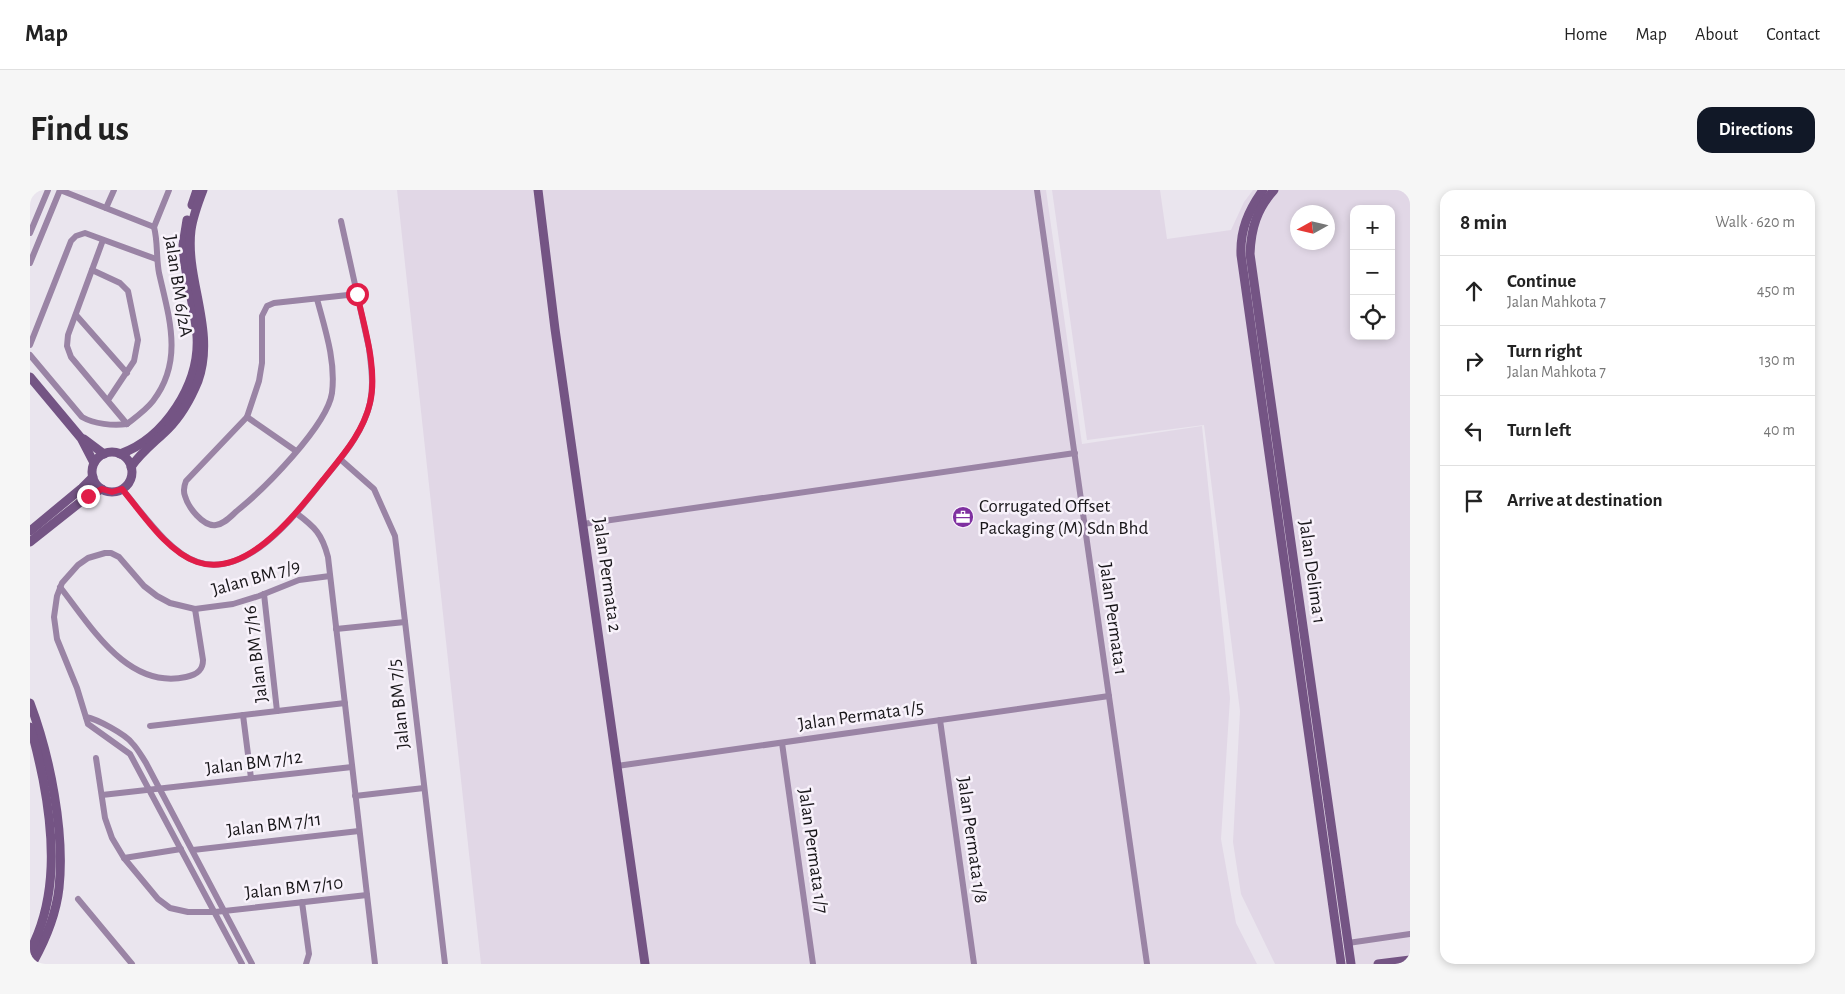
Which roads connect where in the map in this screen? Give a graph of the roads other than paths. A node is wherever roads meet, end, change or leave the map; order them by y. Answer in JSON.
{"nodes":[{"id":1,"x":48,"y":190,"type":"edge"},
{"id":2,"x":60,"y":190,"type":"edge"},
{"id":3,"x":114,"y":190,"type":"edge"},
{"id":4,"x":169,"y":190,"type":"edge"},
{"id":5,"x":197,"y":190,"type":"edge"},
{"id":6,"x":203,"y":190,"type":"edge"},
{"id":7,"x":538,"y":190,"type":"edge"},
{"id":8,"x":1037,"y":190,"type":"edge"},
{"id":9,"x":1263,"y":190,"type":"edge"},
{"id":10,"x":1274,"y":190,"type":"edge"},
{"id":11,"x":106,"y":208,"type":"junction"},
{"id":12,"x":341,"y":221,"type":"dead end"},
{"id":13,"x":154,"y":228,"type":"junction"},
{"id":14,"x":30,"y":232,"type":"edge"},
{"id":15,"x":103,"y":240,"type":"junction"},
{"id":16,"x":156,"y":259,"type":"junction"},
{"id":17,"x":30,"y":263,"type":"edge"},
{"id":18,"x":92,"y":270,"type":"junction"},
{"id":19,"x":357,"y":294,"type":"junction"},
{"id":20,"x":317,"y":299,"type":"junction"},
{"id":21,"x":76,"y":315,"type":"junction"},
{"id":22,"x":30,"y":345,"type":"edge"},
{"id":23,"x":30,"y":355,"type":"edge"},
{"id":24,"x":127,"y":373,"type":"junction"},
{"id":25,"x":30,"y":377,"type":"edge"},
{"id":26,"x":108,"y":400,"type":"junction"},
{"id":27,"x":247,"y":417,"type":"junction"},
{"id":28,"x":127,"y":424,"type":"junction"},
{"id":29,"x":82,"y":438,"type":"junction"},
{"id":30,"x":296,"y":451,"type":"junction"},
{"id":31,"x":1075,"y":453,"type":"junction"},
{"id":32,"x":104,"y":454,"type":"junction"},
{"id":33,"x":120,"y":454,"type":"junction"},
{"id":34,"x":340,"y":459,"type":"junction"},
{"id":35,"x":94,"y":463,"type":"junction"},
{"id":36,"x":131,"y":467,"type":"junction"},
{"id":37,"x":92,"y":476,"type":"junction"},
{"id":38,"x":102,"y":489,"type":"junction"},
{"id":39,"x":122,"y":489,"type":"junction"},
{"id":40,"x":296,"y":513,"type":"junction"},
{"id":41,"x":583,"y":524,"type":"junction"},
{"id":42,"x":30,"y":531,"type":"edge"},
{"id":43,"x":30,"y":542,"type":"edge"},
{"id":44,"x":330,"y":576,"type":"junction"},
{"id":45,"x":60,"y":587,"type":"junction"},
{"id":46,"x":264,"y":594,"type":"junction"},
{"id":47,"x":195,"y":609,"type":"junction"},
{"id":48,"x":405,"y":622,"type":"junction"},
{"id":49,"x":336,"y":629,"type":"junction"},
{"id":50,"x":1109,"y":696,"type":"junction"},
{"id":51,"x":30,"y":703,"type":"edge"},
{"id":52,"x":345,"y":703,"type":"junction"},
{"id":53,"x":277,"y":711,"type":"junction"},
{"id":54,"x":243,"y":715,"type":"junction"},
{"id":55,"x":86,"y":717,"type":"junction"},
{"id":56,"x":940,"y":720,"type":"junction"},
{"id":57,"x":150,"y":726,"type":"dead end"},
{"id":58,"x":30,"y":727,"type":"edge"},
{"id":59,"x":782,"y":743,"type":"junction"},
{"id":60,"x":96,"y":758,"type":"dead end"},
{"id":61,"x":617,"y":766,"type":"junction"},
{"id":62,"x":352,"y":767,"type":"junction"},
{"id":63,"x":251,"y":778,"type":"junction"},
{"id":64,"x":424,"y":788,"type":"junction"},
{"id":65,"x":160,"y":789,"type":"junction"},
{"id":66,"x":149,"y":790,"type":"junction"},
{"id":67,"x":102,"y":796,"type":"junction"},
{"id":68,"x":355,"y":796,"type":"junction"},
{"id":69,"x":359,"y":831,"type":"junction"},
{"id":70,"x":181,"y":849,"type":"junction"},
{"id":71,"x":193,"y":850,"type":"junction"},
{"id":72,"x":124,"y":858,"type":"junction"},
{"id":73,"x":367,"y":895,"type":"junction"},
{"id":74,"x":78,"y":899,"type":"dead end"},
{"id":75,"x":302,"y":902,"type":"junction"},
{"id":76,"x":224,"y":910,"type":"junction"},
{"id":77,"x":215,"y":912,"type":"junction"},
{"id":78,"x":1410,"y":934,"type":"edge"},
{"id":79,"x":1348,"y":943,"type":"junction"},
{"id":80,"x":30,"y":951,"type":"edge"},
{"id":81,"x":1410,"y":960,"type":"edge"},
{"id":82,"x":240,"y":963,"type":"edge"},
{"id":83,"x":1394,"y":963,"type":"edge"},
{"id":84,"x":32,"y":964,"type":"edge"},
{"id":85,"x":132,"y":964,"type":"edge"},
{"id":86,"x":252,"y":964,"type":"edge"},
{"id":87,"x":306,"y":964,"type":"edge"},
{"id":88,"x":375,"y":964,"type":"edge"},
{"id":89,"x":445,"y":964,"type":"edge"},
{"id":90,"x":645,"y":964,"type":"edge"},
{"id":91,"x":813,"y":964,"type":"edge"},
{"id":92,"x":974,"y":964,"type":"edge"},
{"id":93,"x":1147,"y":964,"type":"edge"},
{"id":94,"x":1341,"y":964,"type":"edge"},
{"id":95,"x":1351,"y":964,"type":"edge"},
{"id":96,"x":1378,"y":964,"type":"edge"}],
"edges":[{"from":1,"to":14,"type":"street"},
{"from":2,"to":11,"type":"street"},
{"from":2,"to":17,"type":"street"},
{"from":3,"to":11,"type":"street"},
{"from":4,"to":13,"type":"street"},
{"from":5,"to":33,"type":"street"},
{"from":6,"to":36,"type":"street"},
{"from":7,"to":41,"type":"street","name":"Jalan Permata 2"},
{"from":8,"to":31,"type":"street","name":"Jalan Permata 1"},
{"from":9,"to":94,"type":"street","name":"Jalan Delima 1"},
{"from":10,"to":79,"type":"street","name":"Jalan Delima 1"},
{"from":11,"to":13,"type":"street"},
{"from":12,"to":19,"type":"street"},
{"from":13,"to":16,"type":"street","name":"Jalan BM 6/2A"},
{"from":15,"to":16,"type":"street"},
{"from":15,"to":18,"type":"street"},
{"from":15,"to":22,"type":"street"},
{"from":16,"to":28,"type":"street","name":"Jalan BM 6/2A"},
{"from":18,"to":21,"type":"street"},
{"from":18,"to":24,"type":"street"},
{"from":19,"to":20,"type":"street"},
{"from":19,"to":34,"type":"street"},
{"from":20,"to":27,"type":"street"},
{"from":20,"to":30,"type":"street"},
{"from":21,"to":24,"type":"street"},
{"from":21,"to":26,"type":"street"},
{"from":23,"to":28,"type":"street"},
{"from":24,"to":26,"type":"street"},
{"from":25,"to":29,"type":"street"},
{"from":26,"to":28,"type":"street"},
{"from":27,"to":30,"type":"street"},
{"from":27,"to":30,"type":"street"},
{"from":29,"to":32,"type":"street"},
{"from":29,"to":35,"type":"street"},
{"from":31,"to":41,"type":"street"},
{"from":31,"to":50,"type":"street","name":"Jalan Permata 1"},
{"from":32,"to":33,"type":"street"},
{"from":32,"to":35,"type":"street"},
{"from":33,"to":36,"type":"street"},
{"from":34,"to":40,"type":"street"},
{"from":34,"to":48,"type":"street","name":"Jalan BM 7/5"},
{"from":35,"to":37,"type":"street"},
{"from":36,"to":39,"type":"street"},
{"from":37,"to":38,"type":"street"},
{"from":37,"to":42,"type":"street"},
{"from":38,"to":39,"type":"street"},
{"from":38,"to":43,"type":"street"},
{"from":39,"to":40,"type":"street"},
{"from":40,"to":44,"type":"street"},
{"from":41,"to":61,"type":"street","name":"Jalan Permata 2"},
{"from":44,"to":46,"type":"street","name":"Jalan BM 7/9"},
{"from":44,"to":49,"type":"street"},
{"from":45,"to":47,"type":"street","name":"Jalan BM 7/9"},
{"from":45,"to":47,"type":"street"},
{"from":45,"to":55,"type":"street","name":"Jalan BM 7/9"},
{"from":46,"to":47,"type":"street","name":"Jalan BM 7/9"},
{"from":46,"to":53,"type":"street","name":"Jalan BM 7/16"},
{"from":48,"to":49,"type":"street"},
{"from":48,"to":64,"type":"street","name":"Jalan BM 7/5"},
{"from":49,"to":52,"type":"street"},
{"from":50,"to":56,"type":"street","name":"Jalan Permata 1/5"},
{"from":50,"to":93,"type":"street","name":"Jalan Permata 1"},
{"from":51,"to":84,"type":"street"},
{"from":52,"to":53,"type":"street"},
{"from":52,"to":62,"type":"street"},
{"from":53,"to":54,"type":"street"},
{"from":54,"to":57,"type":"street"},
{"from":54,"to":63,"type":"street"},
{"from":55,"to":65,"type":"street"},
{"from":55,"to":66,"type":"street"},
{"from":56,"to":59,"type":"street","name":"Jalan Permata 1/5"},
{"from":56,"to":92,"type":"street","name":"Jalan Permata 1/8"},
{"from":58,"to":80,"type":"street"},
{"from":59,"to":61,"type":"street","name":"Jalan Permata 1/5"},
{"from":59,"to":91,"type":"street","name":"Jalan Permata 1/7"},
{"from":60,"to":67,"type":"street","name":"Jalan BM 7/10"},
{"from":61,"to":90,"type":"street","name":"Jalan Permata 2"},
{"from":62,"to":63,"type":"street","name":"Jalan BM 7/12"},
{"from":62,"to":68,"type":"street"},
{"from":63,"to":65,"type":"street","name":"Jalan BM 7/12"},
{"from":64,"to":68,"type":"street"},
{"from":64,"to":89,"type":"street","name":"Jalan BM 7/5"},
{"from":65,"to":66,"type":"street","name":"Jalan BM 7/12"},
{"from":65,"to":71,"type":"street"},
{"from":66,"to":67,"type":"street","name":"Jalan BM 7/12"},
{"from":66,"to":70,"type":"street"},
{"from":67,"to":72,"type":"street","name":"Jalan BM 7/10"},
{"from":68,"to":69,"type":"street"},
{"from":69,"to":71,"type":"street","name":"Jalan BM 7/11"},
{"from":69,"to":73,"type":"street"},
{"from":70,"to":72,"type":"street"},
{"from":70,"to":77,"type":"street"},
{"from":71,"to":76,"type":"street"},
{"from":72,"to":77,"type":"street","name":"Jalan BM 7/10"},
{"from":73,"to":75,"type":"street","name":"Jalan BM 7/10"},
{"from":73,"to":88,"type":"street"},
{"from":74,"to":85,"type":"street"},
{"from":75,"to":76,"type":"street","name":"Jalan BM 7/10"},
{"from":75,"to":87,"type":"street"},
{"from":76,"to":77,"type":"street","name":"Jalan BM 7/10"},
{"from":76,"to":86,"type":"street"},
{"from":77,"to":82,"type":"street"},
{"from":78,"to":79,"type":"street"},
{"from":79,"to":95,"type":"street","name":"Jalan Delima 1"},
{"from":81,"to":83,"type":"street"},
{"from":83,"to":96,"type":"street"}]}
